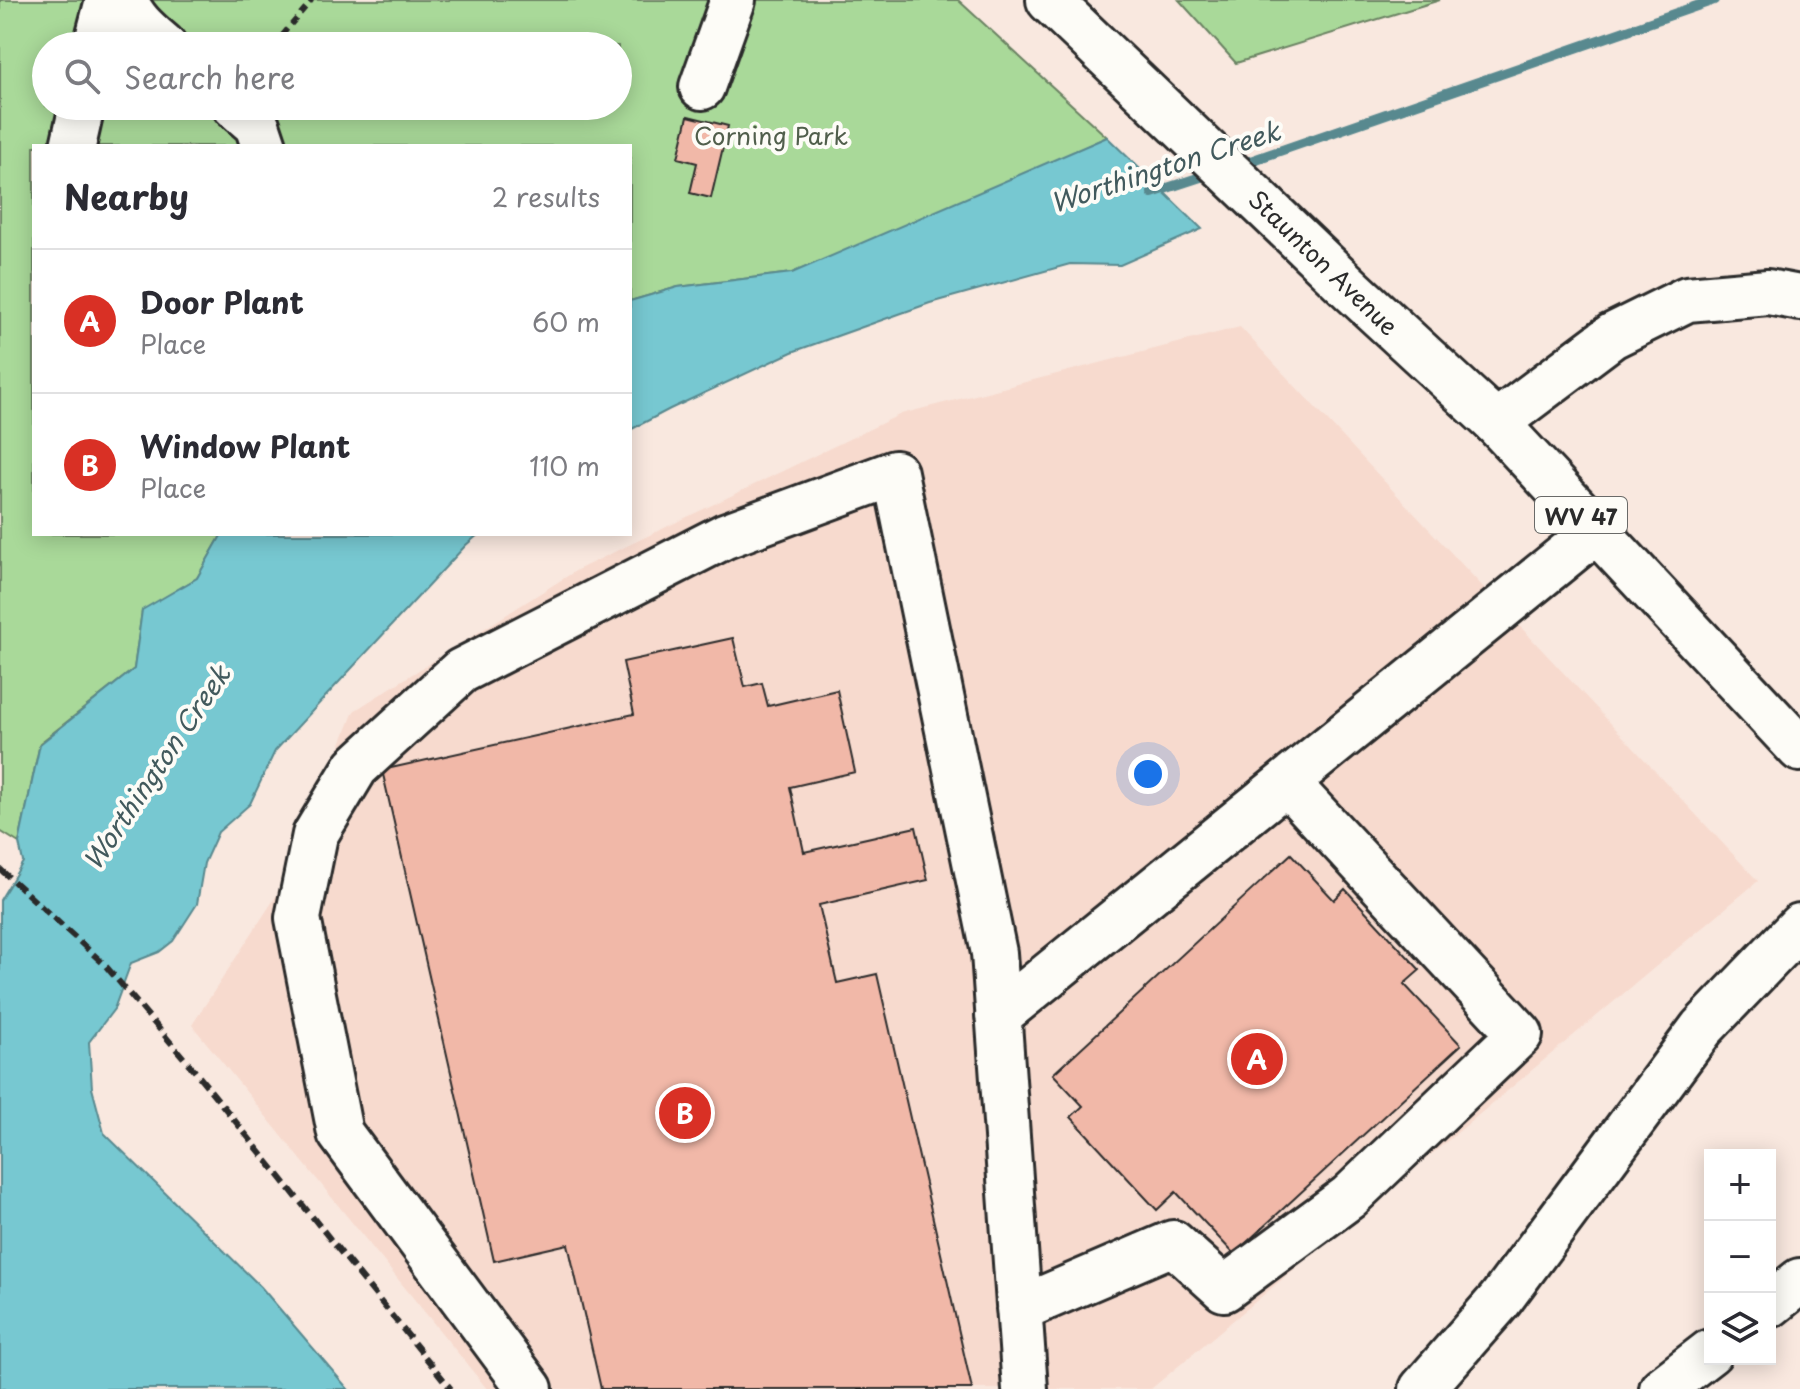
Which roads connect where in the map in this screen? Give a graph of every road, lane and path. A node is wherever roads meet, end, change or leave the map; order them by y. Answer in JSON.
{"nodes":[{"id":1,"x":108,"y":0,"type":"edge"},
{"id":2,"x":125,"y":0,"type":"edge"},
{"id":3,"x":312,"y":0,"type":"edge"},
{"id":4,"x":733,"y":0,"type":"edge"},
{"id":5,"x":1057,"y":7,"type":"edge"},
{"id":6,"x":100,"y":32,"type":"edge"},
{"id":7,"x":149,"y":32,"type":"edge"},
{"id":8,"x":285,"y":32,"type":"edge"},
{"id":9,"x":702,"y":87,"type":"dead end"},
{"id":10,"x":79,"y":120,"type":"edge"},
{"id":11,"x":251,"y":120,"type":"edge"},
{"id":12,"x":73,"y":144,"type":"edge"},
{"id":13,"x":263,"y":144,"type":"edge"},
{"id":14,"x":1800,"y":298,"type":"edge"},
{"id":15,"x":1496,"y":423,"type":"junction"},
{"id":16,"x":1596,"y":531,"type":"junction"},
{"id":17,"x":1800,"y":749,"type":"edge"},
{"id":18,"x":1287,"y":783,"type":"junction"},
{"id":19,"x":1800,"y":926,"type":"edge"},
{"id":20,"x":998,"y":1016,"type":"junction"},
{"id":21,"x":1800,"y":1281,"type":"edge"},
{"id":22,"x":1776,"y":1300,"type":"edge"},
{"id":23,"x":1019,"y":1309,"type":"junction"},
{"id":24,"x":1704,"y":1357,"type":"edge"},
{"id":25,"x":530,"y":1389,"type":"edge"},
{"id":26,"x":1025,"y":1389,"type":"edge"},
{"id":27,"x":1422,"y":1389,"type":"edge"},
{"id":28,"x":1662,"y":1389,"type":"edge"}],
"edges":[{"from":1,"to":6,"type":"main road"},
{"from":2,"to":7,"type":"main road"},
{"from":3,"to":8,"type":"path"},
{"from":4,"to":9,"type":"main road"},
{"from":5,"to":15,"type":"main road","name":"Staunton Avenue","number":"WV 47"},
{"from":10,"to":12,"type":"main road"},
{"from":11,"to":13,"type":"main road"},
{"from":14,"to":15,"type":"main road"},
{"from":15,"to":16,"type":"main road","name":"Staunton Avenue","number":"WV 47"},
{"from":16,"to":17,"type":"main road","name":"Staunton Avenue","number":"WV 47"},
{"from":16,"to":18,"type":"main road"},
{"from":18,"to":20,"type":"main road"},
{"from":18,"to":23,"type":"main road"},
{"from":19,"to":27,"type":"main road"},
{"from":20,"to":23,"type":"main road"},
{"from":20,"to":25,"type":"main road"},
{"from":21,"to":22,"type":"main road"},
{"from":23,"to":26,"type":"main road"},
{"from":24,"to":28,"type":"main road"}]}
